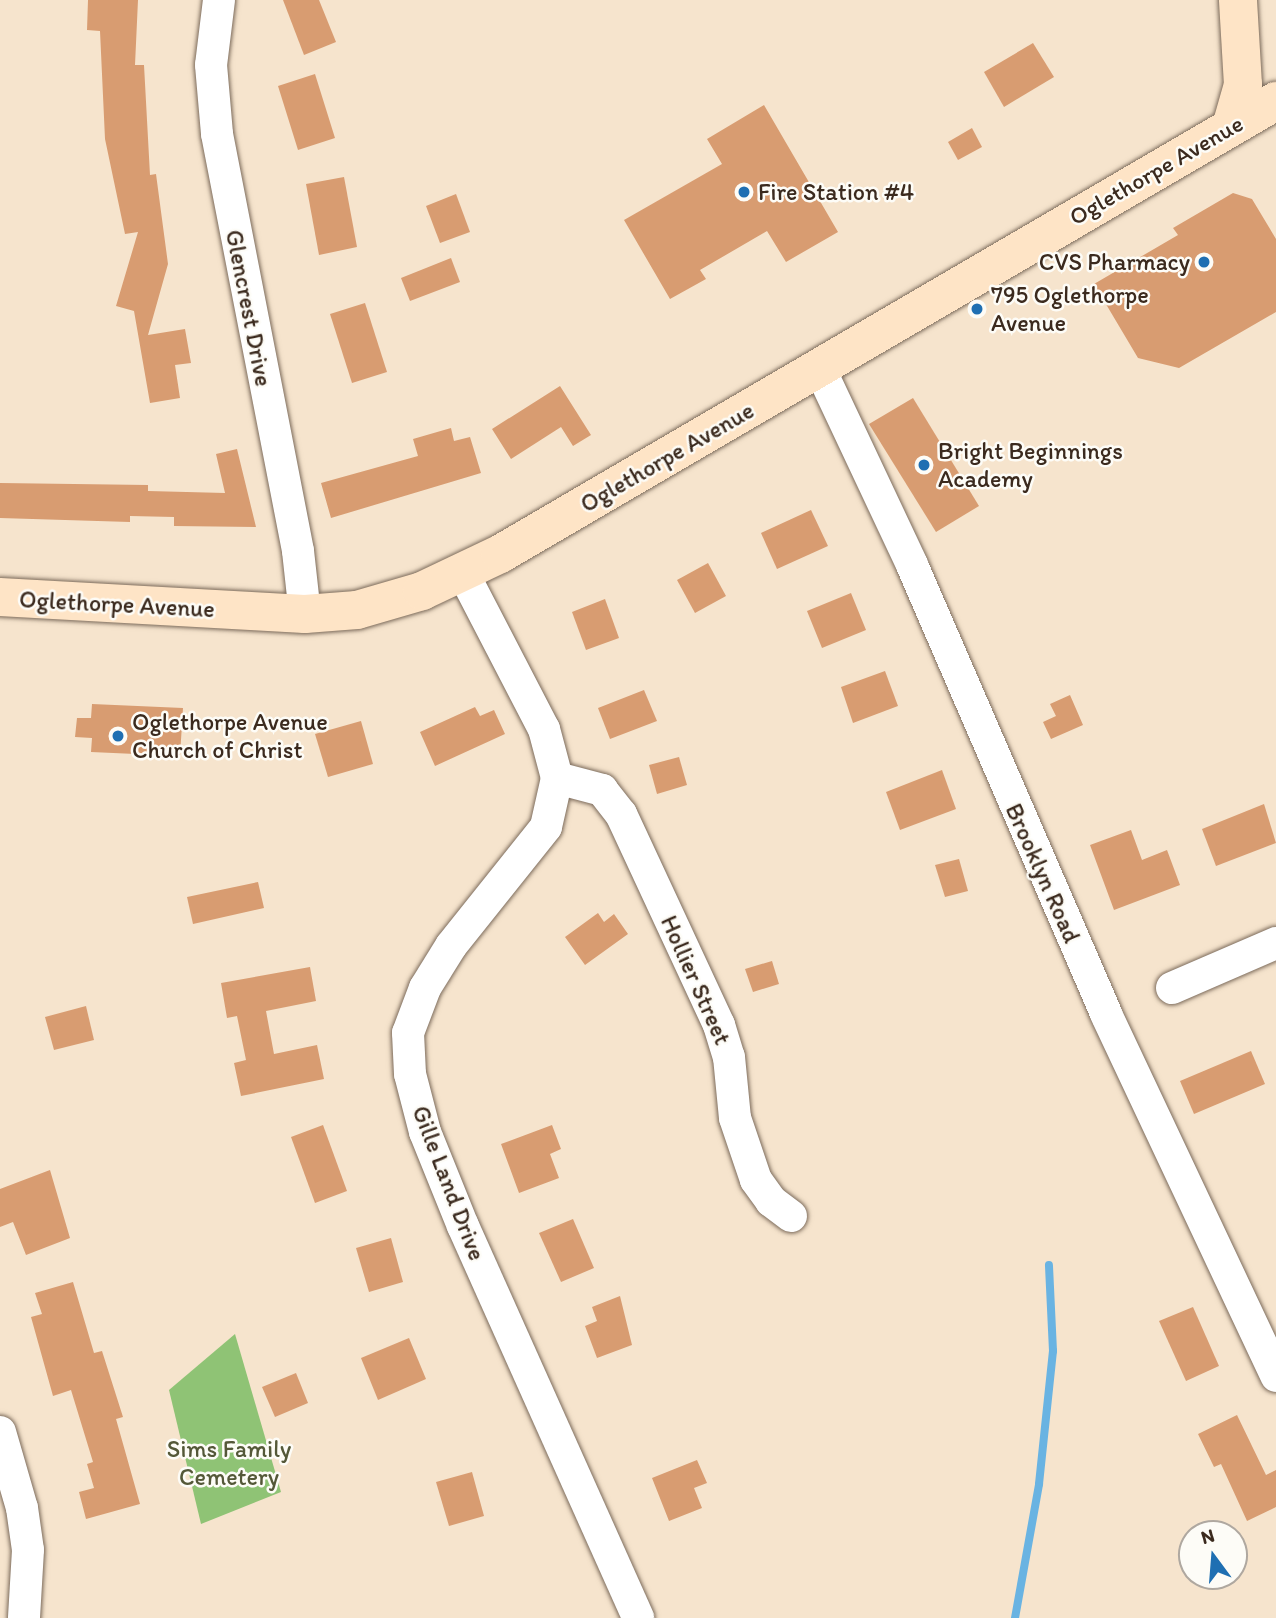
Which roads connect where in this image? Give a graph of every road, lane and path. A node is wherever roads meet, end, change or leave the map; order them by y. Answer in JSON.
{"nodes":[{"id":1,"x":219,"y":0,"type":"edge"},
{"id":2,"x":1238,"y":0,"type":"edge"},
{"id":3,"x":1276,"y":101,"type":"edge"},
{"id":4,"x":1231,"y":127,"type":"junction"},
{"id":5,"x":819,"y":367,"type":"junction"},
{"id":6,"x":463,"y":573,"type":"junction"},
{"id":7,"x":0,"y":597,"type":"edge"},
{"id":8,"x":305,"y":614,"type":"junction"},
{"id":9,"x":557,"y":778,"type":"junction"},
{"id":10,"x":1276,"y":943,"type":"edge"},
{"id":11,"x":1172,"y":988,"type":"dead end"},
{"id":12,"x":791,"y":1216,"type":"dead end"},
{"id":13,"x":1276,"y":1376,"type":"edge"},
{"id":14,"x":0,"y":1432,"type":"edge"},
{"id":15,"x":24,"y":1618,"type":"edge"},
{"id":16,"x":638,"y":1618,"type":"edge"}],
"edges":[{"from":1,"to":8,"type":"street","name":"Glencrest Drive"},
{"from":2,"to":4,"type":"main road"},
{"from":3,"to":4,"type":"main road","name":"Oglethorpe Avenue"},
{"from":4,"to":5,"type":"main road","name":"Oglethorpe Avenue"},
{"from":5,"to":6,"type":"main road","name":"Oglethorpe Avenue"},
{"from":5,"to":13,"type":"street","name":"Brooklyn Road"},
{"from":6,"to":8,"type":"main road","name":"Oglethorpe Avenue"},
{"from":6,"to":9,"type":"street","name":"Gille Land Drive"},
{"from":7,"to":8,"type":"main road","name":"Oglethorpe Avenue"},
{"from":9,"to":12,"type":"street","name":"Hollier Street"},
{"from":9,"to":16,"type":"street","name":"Gille Land Drive"},
{"from":10,"to":11,"type":"street"},
{"from":14,"to":15,"type":"street"}]}
